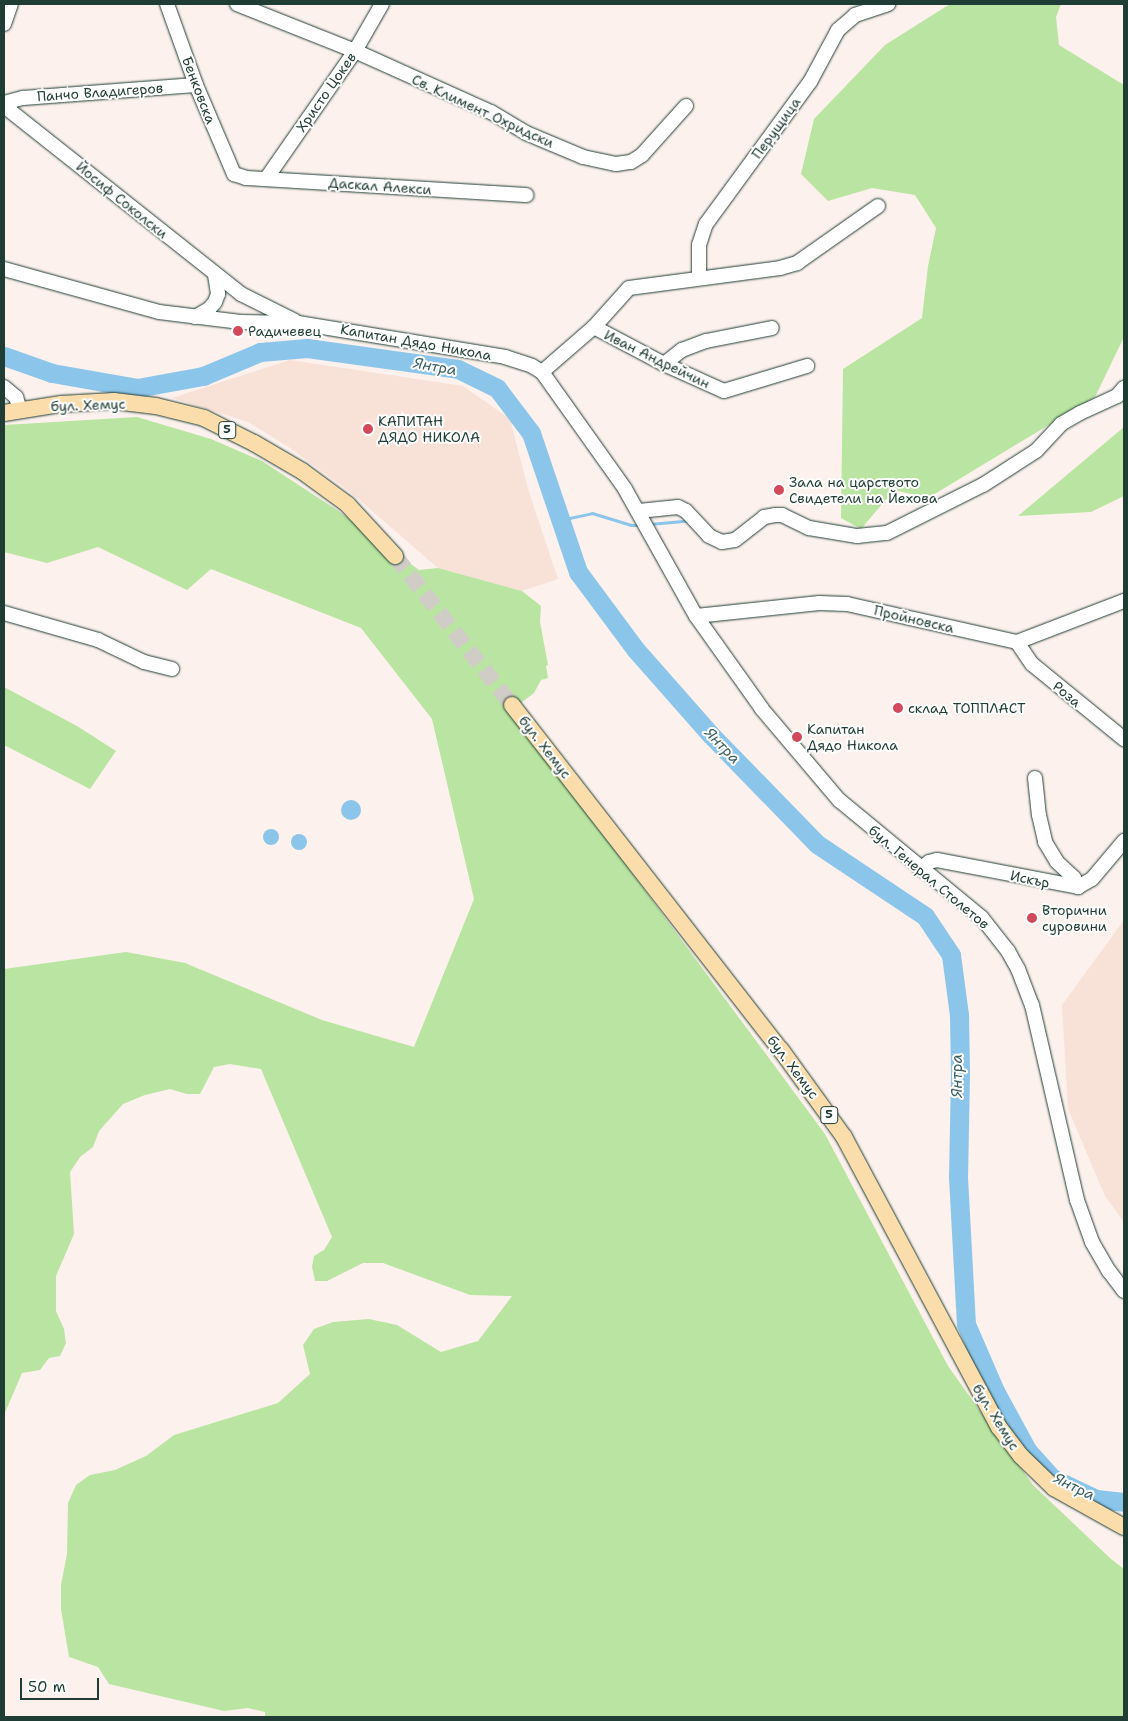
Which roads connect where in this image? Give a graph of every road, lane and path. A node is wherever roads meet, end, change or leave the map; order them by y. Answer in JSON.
{"nodes":[{"id":1,"x":11,"y":4,"type":"edge"},
{"id":2,"x":167,"y":4,"type":"edge"},
{"id":3,"x":237,"y":4,"type":"edge"},
{"id":4,"x":382,"y":4,"type":"edge"},
{"id":5,"x":888,"y":4,"type":"edge"},
{"id":6,"x":4,"y":24,"type":"edge"},
{"id":7,"x":355,"y":51,"type":"junction"},
{"id":8,"x":196,"y":85,"type":"junction"},
{"id":9,"x":4,"y":105,"type":"edge"},
{"id":10,"x":686,"y":106,"type":"dead end"},
{"id":11,"x":234,"y":174,"type":"joint"},
{"id":12,"x":266,"y":178,"type":"junction"},
{"id":13,"x":526,"y":196,"type":"dead end"},
{"id":14,"x":878,"y":206,"type":"dead end"},
{"id":15,"x":4,"y":269,"type":"edge"},
{"id":16,"x":215,"y":274,"type":"junction"},
{"id":17,"x":699,"y":277,"type":"junction"},
{"id":18,"x":195,"y":317,"type":"junction"},
{"id":19,"x":298,"y":323,"type":"junction"},
{"id":20,"x":594,"y":327,"type":"junction"},
{"id":21,"x":772,"y":328,"type":"dead end"},
{"id":22,"x":664,"y":364,"type":"junction"},
{"id":23,"x":807,"y":366,"type":"dead end"},
{"id":24,"x":542,"y":372,"type":"junction"},
{"id":25,"x":4,"y":387,"type":"edge"},
{"id":26,"x":1124,"y":388,"type":"edge"},
{"id":27,"x":12,"y":412,"type":"edge"},
{"id":28,"x":640,"y":514,"type":"junction"},
{"id":29,"x":395,"y":556,"type":"tunnel mouth"},
{"id":30,"x":1124,"y":601,"type":"edge"},
{"id":31,"x":4,"y":614,"type":"edge"},
{"id":32,"x":696,"y":616,"type":"junction"},
{"id":33,"x":1018,"y":642,"type":"junction"},
{"id":34,"x":172,"y":669,"type":"dead end"},
{"id":35,"x":512,"y":705,"type":"tunnel mouth"},
{"id":36,"x":1124,"y":739,"type":"edge"},
{"id":37,"x":1035,"y":778,"type":"dead end"},
{"id":38,"x":1124,"y":841,"type":"edge"},
{"id":39,"x":920,"y":869,"type":"junction"},
{"id":40,"x":1078,"y":887,"type":"junction"},
{"id":41,"x":1124,"y":1290,"type":"edge"},
{"id":42,"x":1124,"y":1527,"type":"edge"}],
"edges":[{"from":1,"to":6,"type":"street"},
{"from":2,"to":8,"type":"street","name":"Бенковска"},
{"from":3,"to":7,"type":"street","name":"Св. Климент Охридски"},
{"from":4,"to":7,"type":"street","name":"Христо Цокев"},
{"from":5,"to":17,"type":"street","name":"Перущица"},
{"from":7,"to":10,"type":"street","name":"Св. Климент Охридски"},
{"from":7,"to":12,"type":"street","name":"Христо Цокев"},
{"from":8,"to":9,"type":"street","name":"Панчо Владигеров"},
{"from":8,"to":11,"type":"street","name":"Бенковска"},
{"from":9,"to":16,"type":"street","name":"Йосиф Соколски"},
{"from":11,"to":12,"type":"street","name":"Даскал Алекси"},
{"from":12,"to":13,"type":"street","name":"Даскал Алекси"},
{"from":14,"to":17,"type":"street"},
{"from":15,"to":18,"type":"street","name":"Капитан Дядо Никола"},
{"from":16,"to":18,"type":"street"},
{"from":16,"to":19,"type":"street","name":"Йосиф Соколски"},
{"from":17,"to":20,"type":"street"},
{"from":18,"to":19,"type":"street","name":"Капитан Дядо Никола"},
{"from":19,"to":24,"type":"street","name":"Капитан Дядо Никола"},
{"from":20,"to":22,"type":"street","name":"Иван Андрейчин"},
{"from":20,"to":24,"type":"street"},
{"from":21,"to":22,"type":"street"},
{"from":22,"to":23,"type":"street","name":"Иван Андрейчин"},
{"from":24,"to":28,"type":"street","name":"Капитан Дядо Никола"},
{"from":25,"to":27,"type":"street"},
{"from":26,"to":28,"type":"street"},
{"from":27,"to":29,"type":"main road","name":"бул. Хемус","number":"5"},
{"from":28,"to":32,"type":"street","name":"бул. Генерал Столетов"},
{"from":30,"to":33,"type":"street"},
{"from":31,"to":34,"type":"street"},
{"from":32,"to":33,"type":"street","name":"Пройновска"},
{"from":32,"to":39,"type":"street","name":"бул. Генерал Столетов"},
{"from":33,"to":36,"type":"street","name":"Роза"},
{"from":35,"to":42,"type":"main road","name":"бул. Хемус","number":"5"},
{"from":37,"to":40,"type":"street"},
{"from":38,"to":40,"type":"street"},
{"from":39,"to":40,"type":"street","name":"Искър"},
{"from":39,"to":41,"type":"street","name":"бул. Генерал Столетов"}]}
